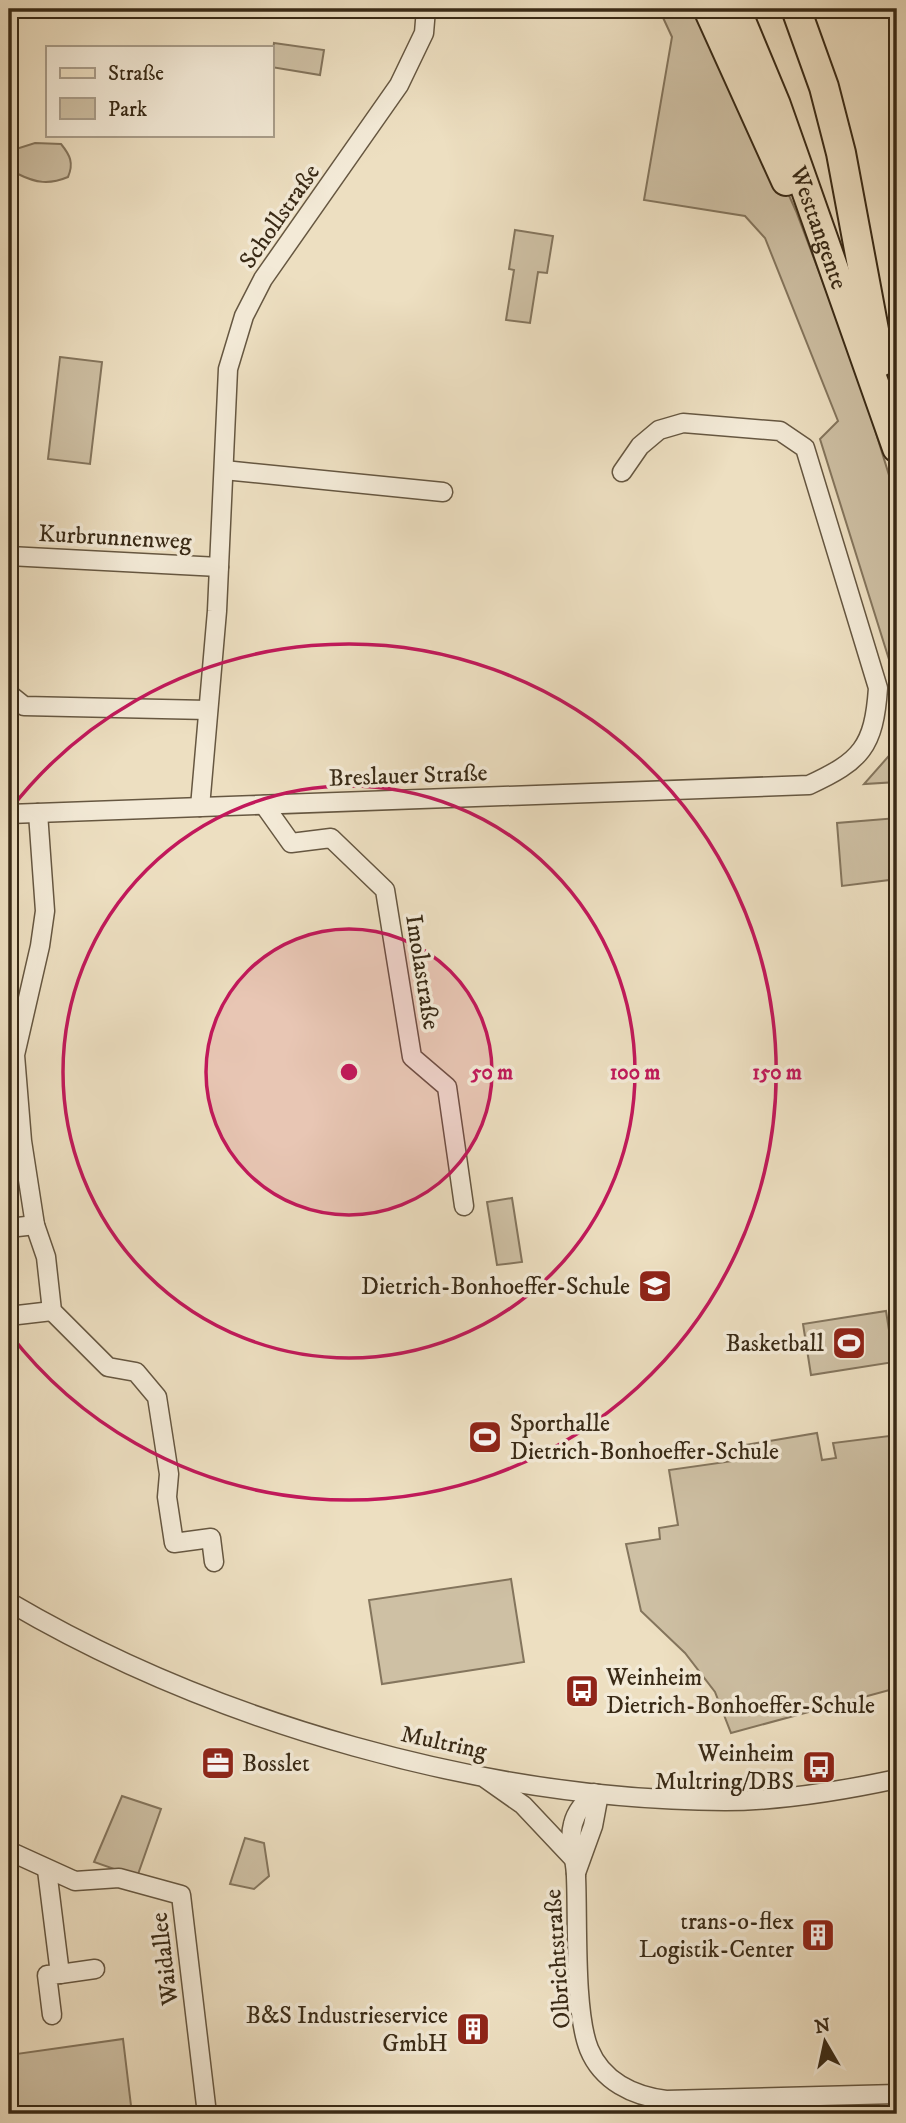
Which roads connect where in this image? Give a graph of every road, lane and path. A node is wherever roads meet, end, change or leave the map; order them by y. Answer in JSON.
{"nodes":[{"id":1,"x":426,"y":9,"type":"edge"},
{"id":2,"x":708,"y":9,"type":"edge"},
{"id":3,"x":736,"y":9,"type":"edge"},
{"id":4,"x":796,"y":9,"type":"edge"},
{"id":5,"x":837,"y":284,"type":"junction"},
{"id":6,"x":897,"y":447,"type":"edge"},
{"id":7,"x":223,"y":470,"type":"junction"},
{"id":8,"x":622,"y":472,"type":"dead end"},
{"id":9,"x":443,"y":492,"type":"dead end"},
{"id":10,"x":9,"y":556,"type":"edge"},
{"id":11,"x":219,"y":567,"type":"junction"},
{"id":12,"x":9,"y":694,"type":"edge"},
{"id":13,"x":208,"y":710,"type":"junction"},
{"id":14,"x":264,"y":805,"type":"junction"},
{"id":15,"x":200,"y":807,"type":"junction"},
{"id":16,"x":38,"y":813,"type":"junction"},
{"id":17,"x":9,"y":814,"type":"edge"},
{"id":18,"x":464,"y":1206,"type":"dead end"},
{"id":19,"x":35,"y":1225,"type":"junction"},
{"id":20,"x":9,"y":1228,"type":"edge"},
{"id":21,"x":52,"y":1311,"type":"junction"},
{"id":22,"x":9,"y":1316,"type":"edge"},
{"id":23,"x":214,"y":1562,"type":"dead end"},
{"id":24,"x":9,"y":1602,"type":"edge"},
{"id":25,"x":481,"y":1775,"type":"junction"},
{"id":26,"x":897,"y":1779,"type":"edge"},
{"id":27,"x":596,"y":1793,"type":"junction"},
{"id":28,"x":9,"y":1851,"type":"edge"},
{"id":29,"x":574,"y":1865,"type":"junction"},
{"id":30,"x":47,"y":1870,"type":"junction"},
{"id":31,"x":94,"y":1969,"type":"dead end"},
{"id":32,"x":60,"y":1973,"type":"junction"},
{"id":33,"x":52,"y":2015,"type":"dead end"},
{"id":34,"x":897,"y":2094,"type":"edge"},
{"id":35,"x":207,"y":2114,"type":"edge"}],
"edges":[{"from":1,"to":7,"type":"street","name":"Schollstraße"},
{"from":2,"to":5,"type":"main road"},
{"from":3,"to":5,"type":"main road","name":"Westtangente"},
{"from":4,"to":6,"type":"main road"},
{"from":5,"to":6,"type":"main road","name":"Westtangente"},
{"from":7,"to":9,"type":"street"},
{"from":7,"to":11,"type":"street","name":"Schollstraße"},
{"from":8,"to":14,"type":"street","name":"Breslauer Straße"},
{"from":10,"to":11,"type":"street","name":"Kurbrunnenweg"},
{"from":11,"to":13,"type":"street","name":"Schollstraße"},
{"from":12,"to":13,"type":"street"},
{"from":13,"to":15,"type":"street","name":"Schollstraße"},
{"from":14,"to":15,"type":"street","name":"Breslauer Straße"},
{"from":14,"to":18,"type":"street","name":"Imolastraße"},
{"from":15,"to":16,"type":"street","name":"Breslauer Straße"},
{"from":16,"to":17,"type":"street","name":"Breslauer Straße"},
{"from":16,"to":19,"type":"street"},
{"from":19,"to":20,"type":"street"},
{"from":19,"to":21,"type":"street"},
{"from":21,"to":22,"type":"street"},
{"from":21,"to":23,"type":"street"},
{"from":24,"to":25,"type":"street","name":"Multring"},
{"from":25,"to":27,"type":"street","name":"Multring"},
{"from":25,"to":29,"type":"street","name":"Olbrichtstraße"},
{"from":26,"to":27,"type":"street","name":"Multring"},
{"from":27,"to":29,"type":"street","name":"Olbrichtstraße"},
{"from":28,"to":30,"type":"street","name":"Waidallee"},
{"from":29,"to":34,"type":"street","name":"Olbrichtstraße"},
{"from":30,"to":32,"type":"street"},
{"from":30,"to":35,"type":"street","name":"Waidallee"},
{"from":31,"to":32,"type":"street"},
{"from":32,"to":33,"type":"street"}]}
